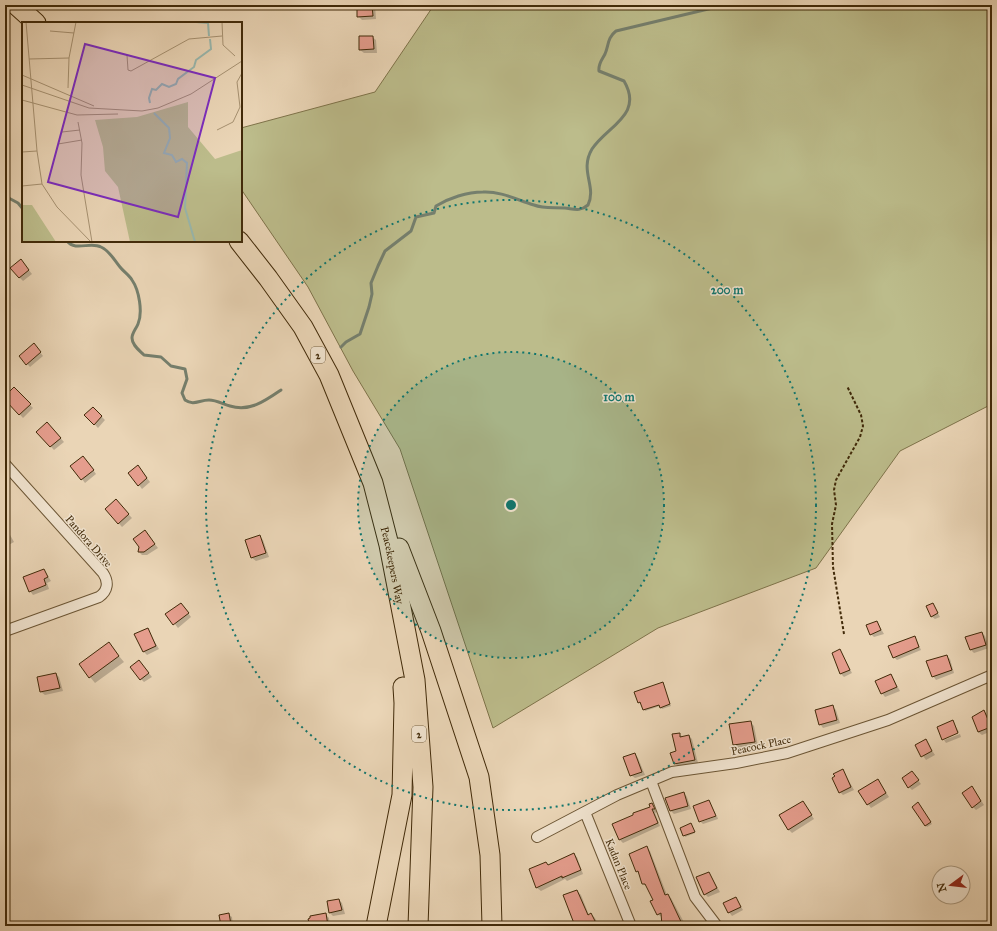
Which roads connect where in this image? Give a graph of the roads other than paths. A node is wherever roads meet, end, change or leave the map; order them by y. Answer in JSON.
{"nodes":[{"id":1,"x":16,"y":5,"type":"edge"},
{"id":2,"x":35,"y":22,"type":"edge"},
{"id":3,"x":240,"y":242,"type":"edge"},
{"id":4,"x":5,"y":464,"type":"edge"},
{"id":5,"x":373,"y":482,"type":"junction"},
{"id":6,"x":389,"y":544,"type":"junction"},
{"id":7,"x":5,"y":631,"type":"edge"},
{"id":8,"x":992,"y":675,"type":"edge"},
{"id":9,"x":651,"y":781,"type":"junction"},
{"id":10,"x":585,"y":812,"type":"junction"},
{"id":11,"x":537,"y":836,"type":"dead end"},
{"id":12,"x":376,"y":926,"type":"edge"},
{"id":13,"x":418,"y":926,"type":"edge"},
{"id":14,"x":492,"y":926,"type":"edge"},
{"id":15,"x":631,"y":926,"type":"edge"},
{"id":16,"x":718,"y":926,"type":"edge"}],
"edges":[{"from":1,"to":2,"type":"highway"},
{"from":3,"to":5,"type":"highway","name":"Peacekeepers Way","number":"2"},
{"from":4,"to":7,"type":"street","name":"Pandora Drive"},
{"from":5,"to":6,"type":"highway","name":"Peacekeepers Way","number":"2"},
{"from":5,"to":14,"type":"highway"},
{"from":6,"to":12,"type":"highway"},
{"from":6,"to":13,"type":"highway","name":"Peacekeepers Way","number":"2"},
{"from":8,"to":9,"type":"street","name":"Peacock Place"},
{"from":9,"to":10,"type":"street","name":"Peacock Place"},
{"from":9,"to":16,"type":"street"},
{"from":10,"to":11,"type":"street","name":"Peacock Place"},
{"from":10,"to":15,"type":"street","name":"Kadan Place"}]}
